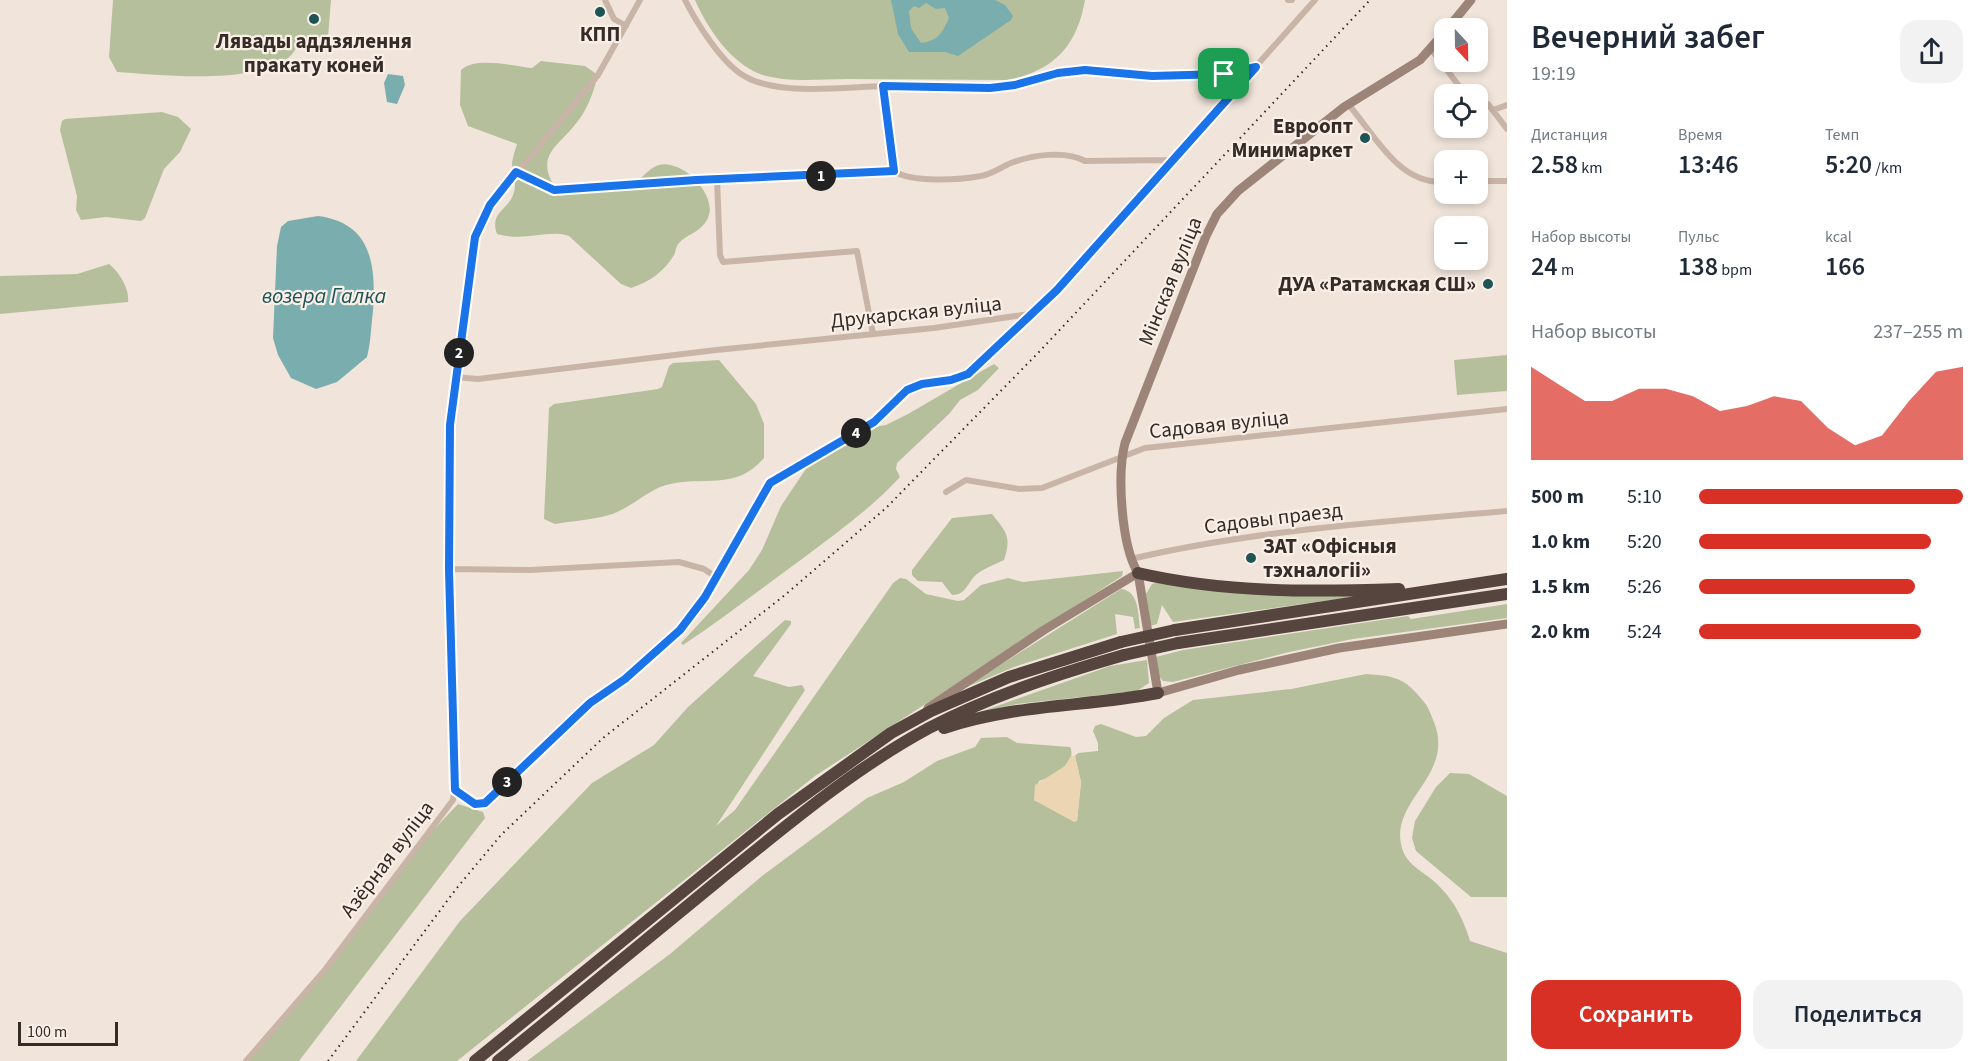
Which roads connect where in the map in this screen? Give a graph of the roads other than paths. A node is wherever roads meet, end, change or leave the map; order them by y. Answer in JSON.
{"nodes":[{"id":1,"x":605,"y":0,"type":"edge"},
{"id":2,"x":640,"y":0,"type":"edge"},
{"id":3,"x":648,"y":0,"type":"edge"},
{"id":4,"x":685,"y":0,"type":"edge"},
{"id":5,"x":1315,"y":0,"type":"edge"},
{"id":6,"x":1471,"y":0,"type":"edge"},
{"id":7,"x":1456,"y":18,"type":"edge"},
{"id":8,"x":626,"y":26,"type":"junction"},
{"id":9,"x":1434,"y":46,"type":"edge"},
{"id":10,"x":1431,"y":50,"type":"junction"},
{"id":11,"x":1256,"y":67,"type":"junction"},
{"id":12,"x":1457,"y":84,"type":"edge"},
{"id":13,"x":883,"y":86,"type":"junction"},
{"id":14,"x":1348,"y":104,"type":"junction"},
{"id":15,"x":1488,"y":105,"type":"edge"},
{"id":16,"x":1507,"y":105,"type":"edge"},
{"id":17,"x":1492,"y":110,"type":"junction"},
{"id":18,"x":1507,"y":129,"type":"edge"},
{"id":19,"x":1174,"y":160,"type":"junction"},
{"id":20,"x":894,"y":171,"type":"junction"},
{"id":21,"x":516,"y":172,"type":"junction"},
{"id":22,"x":717,"y":179,"type":"junction"},
{"id":23,"x":1488,"y":181,"type":"edge"},
{"id":24,"x":1507,"y":181,"type":"edge"},
{"id":25,"x":1434,"y":182,"type":"edge"},
{"id":26,"x":1029,"y":314,"type":"junction"},
{"id":27,"x":873,"y":334,"type":"junction"},
{"id":28,"x":455,"y":377,"type":"junction"},
{"id":29,"x":1507,"y":409,"type":"edge"},
{"id":30,"x":1122,"y":457,"type":"junction"},
{"id":31,"x":946,"y":492,"type":"dead end"},
{"id":32,"x":1507,"y":511,"type":"edge"},
{"id":33,"x":1131,"y":560,"type":"junction"},
{"id":34,"x":449,"y":570,"type":"junction"},
{"id":35,"x":1138,"y":573,"type":"junction"},
{"id":36,"x":716,"y":577,"type":"junction"},
{"id":37,"x":1507,"y":579,"type":"edge"},
{"id":38,"x":1446,"y":587,"type":"junction"},
{"id":39,"x":1507,"y":594,"type":"edge"},
{"id":40,"x":1507,"y":624,"type":"edge"},
{"id":41,"x":1176,"y":636,"type":"junction"},
{"id":42,"x":1123,"y":649,"type":"junction"},
{"id":43,"x":1158,"y":693,"type":"junction"},
{"id":44,"x":891,"y":733,"type":"junction"},
{"id":45,"x":870,"y":764,"type":"junction"},
{"id":46,"x":455,"y":790,"type":"junction"},
{"id":47,"x":246,"y":1061,"type":"edge"},
{"id":48,"x":475,"y":1061,"type":"edge"},
{"id":49,"x":498,"y":1061,"type":"edge"}],
"edges":[{"from":1,"to":8,"type":"street"},
{"from":2,"to":3,"type":"street"},
{"from":2,"to":8,"type":"street","name":"Азёрная вуліца"},
{"from":4,"to":13,"type":"street"},
{"from":5,"to":11,"type":"street","name":"Друкарская вуліца"},
{"from":6,"to":7,"type":"street"},
{"from":8,"to":21,"type":"street","name":"Азёрная вуліца"},
{"from":9,"to":10,"type":"street","name":"Мінская вуліца"},
{"from":10,"to":12,"type":"street"},
{"from":10,"to":14,"type":"street","name":"Мінская вуліца"},
{"from":11,"to":13,"type":"street"},
{"from":11,"to":19,"type":"street","name":"Друкарская вуліца"},
{"from":13,"to":20,"type":"street"},
{"from":14,"to":25,"type":"street"},
{"from":14,"to":30,"type":"street","name":"Мінская вуліца"},
{"from":15,"to":17,"type":"street"},
{"from":16,"to":17,"type":"street"},
{"from":17,"to":18,"type":"street"},
{"from":19,"to":20,"type":"street"},
{"from":19,"to":26,"type":"street","name":"Друкарская вуліца"},
{"from":20,"to":22,"type":"street"},
{"from":21,"to":22,"type":"street"},
{"from":21,"to":28,"type":"street","name":"Азёрная вуліца"},
{"from":22,"to":27,"type":"street"},
{"from":23,"to":24,"type":"street"},
{"from":26,"to":27,"type":"street","name":"Друкарская вуліца"},
{"from":26,"to":36,"type":"street"},
{"from":27,"to":28,"type":"street","name":"Друкарская вуліца"},
{"from":28,"to":34,"type":"street","name":"Азёрная вуліца"},
{"from":29,"to":30,"type":"street","name":"Садовая вуліца"},
{"from":30,"to":31,"type":"street","name":"Садовая вуліца"},
{"from":30,"to":33,"type":"street","name":"Мінская вуліца"},
{"from":32,"to":33,"type":"street","name":"Садовы праезд"},
{"from":33,"to":35,"type":"street","name":"Мінская вуліца"},
{"from":34,"to":36,"type":"street"},
{"from":34,"to":46,"type":"street","name":"Азёрная вуліца"},
{"from":35,"to":38,"type":"highway"},
{"from":35,"to":43,"type":"street","name":"Мінская вуліца"},
{"from":35,"to":44,"type":"street"},
{"from":36,"to":46,"type":"street"},
{"from":37,"to":38,"type":"highway"},
{"from":38,"to":41,"type":"highway"},
{"from":39,"to":41,"type":"highway"},
{"from":40,"to":43,"type":"street"},
{"from":41,"to":42,"type":"highway","bridge":true},
{"from":42,"to":44,"type":"highway"},
{"from":42,"to":45,"type":"highway"},
{"from":43,"to":45,"type":"highway"},
{"from":44,"to":48,"type":"highway"},
{"from":45,"to":49,"type":"highway"},
{"from":46,"to":47,"type":"street","name":"Азёрная вуліца"}]}
